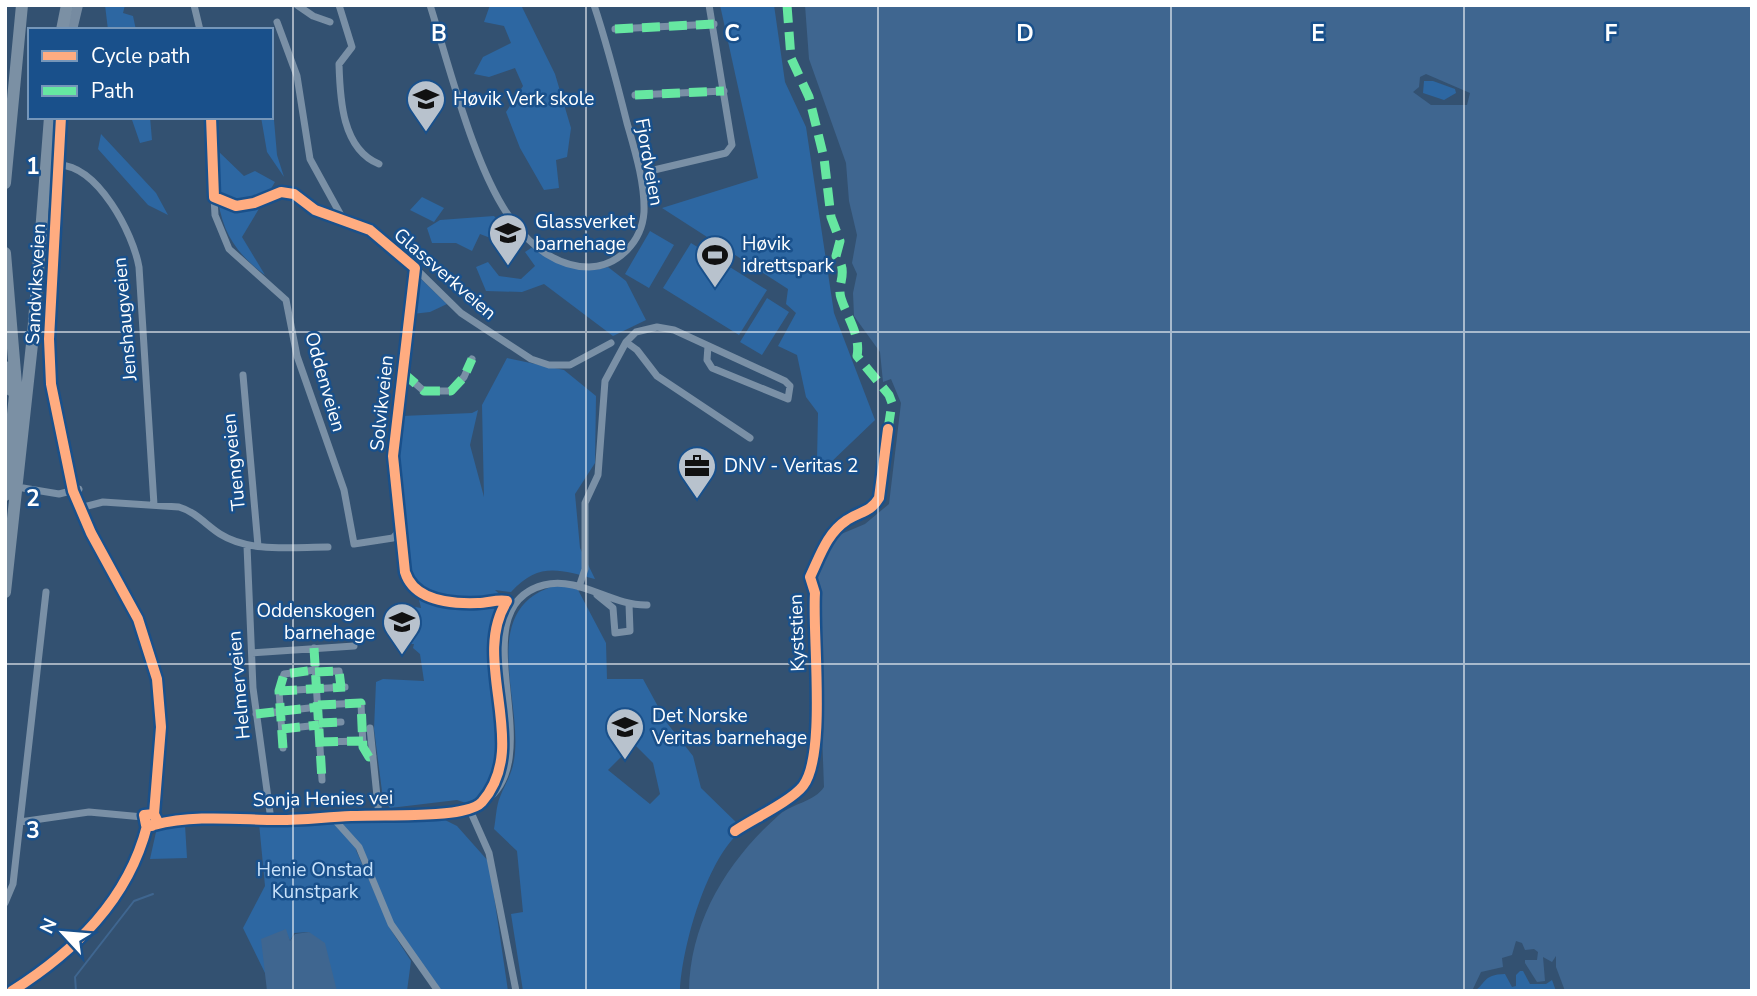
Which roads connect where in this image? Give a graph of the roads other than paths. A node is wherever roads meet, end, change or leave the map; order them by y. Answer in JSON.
{"nodes":[{"id":1,"x":22,"y":5,"type":"edge"},
{"id":2,"x":67,"y":5,"type":"edge"},
{"id":3,"x":78,"y":5,"type":"edge"},
{"id":4,"x":194,"y":5,"type":"edge"},
{"id":5,"x":297,"y":5,"type":"edge"},
{"id":6,"x":340,"y":5,"type":"edge"},
{"id":7,"x":430,"y":5,"type":"edge"},
{"id":8,"x":594,"y":5,"type":"edge"},
{"id":9,"x":709,"y":5,"type":"edge"},
{"id":10,"x":276,"y":22,"type":"dead end"},
{"id":11,"x":330,"y":22,"type":"dead end"},
{"id":12,"x":714,"y":24,"type":"junction"},
{"id":13,"x":62,"y":28,"type":"edge"},
{"id":14,"x":72,"y":28,"type":"edge"},
{"id":15,"x":200,"y":28,"type":"edge"},
{"id":16,"x":615,"y":29,"type":"dead end"},
{"id":17,"x":724,"y":91,"type":"junction"},
{"id":18,"x":635,"y":95,"type":"dead end"},
{"id":19,"x":50,"y":119,"type":"edge"},
{"id":20,"x":61,"y":119,"type":"edge"},
{"id":21,"x":211,"y":119,"type":"edge"},
{"id":22,"x":379,"y":164,"type":"dead end"},
{"id":23,"x":59,"y":165,"type":"junction"},
{"id":24,"x":654,"y":170,"type":"dead end"},
{"id":25,"x":5,"y":183,"type":"edge"},
{"id":26,"x":214,"y":197,"type":"junction"},
{"id":27,"x":343,"y":219,"type":"junction"},
{"id":28,"x":5,"y":253,"type":"edge"},
{"id":29,"x":415,"y":268,"type":"junction"},
{"id":30,"x":6,"y":272,"type":"edge"},
{"id":31,"x":626,"y":342,"type":"junction"},
{"id":32,"x":611,"y":343,"type":"dead end"},
{"id":33,"x":708,"y":346,"type":"junction"},
{"id":34,"x":472,"y":359,"type":"dead end"},
{"id":35,"x":5,"y":367,"type":"edge"},
{"id":36,"x":402,"y":372,"type":"junction"},
{"id":37,"x":243,"y":375,"type":"dead end"},
{"id":38,"x":15,"y":412,"type":"junction"},
{"id":39,"x":750,"y":438,"type":"dead end"},
{"id":40,"x":14,"y":465,"type":"junction"},
{"id":41,"x":23,"y":488,"type":"dead end"},
{"id":42,"x":76,"y":490,"type":"junction"},
{"id":43,"x":5,"y":495,"type":"edge"},
{"id":44,"x":154,"y":505,"type":"junction"},
{"id":45,"x":83,"y":507,"type":"junction"},
{"id":46,"x":354,"y":544,"type":"joint"},
{"id":47,"x":247,"y":546,"type":"junction"},
{"id":48,"x":258,"y":546,"type":"junction"},
{"id":49,"x":328,"y":547,"type":"dead end"},
{"id":50,"x":579,"y":587,"type":"junction"},
{"id":51,"x":5,"y":592,"type":"edge"},
{"id":52,"x":46,"y":592,"type":"dead end"},
{"id":53,"x":597,"y":594,"type":"junction"},
{"id":54,"x":629,"y":604,"type":"junction"},
{"id":55,"x":647,"y":605,"type":"dead end"},
{"id":56,"x":354,"y":646,"type":"dead end"},
{"id":57,"x":314,"y":648,"type":"junction"},
{"id":58,"x":252,"y":653,"type":"junction"},
{"id":59,"x":315,"y":671,"type":"junction"},
{"id":60,"x":316,"y":689,"type":"junction"},
{"id":61,"x":279,"y":691,"type":"junction"},
{"id":62,"x":318,"y":706,"type":"junction"},
{"id":63,"x":280,"y":709,"type":"junction"},
{"id":64,"x":256,"y":714,"type":"junction"},
{"id":65,"x":341,"y":722,"type":"dead end"},
{"id":66,"x":319,"y":724,"type":"junction"},
{"id":67,"x":370,"y":728,"type":"dead end"},
{"id":68,"x":282,"y":729,"type":"junction"},
{"id":69,"x":363,"y":741,"type":"junction"},
{"id":70,"x":320,"y":742,"type":"junction"},
{"id":71,"x":283,"y":748,"type":"dead end"},
{"id":72,"x":373,"y":756,"type":"junction"},
{"id":73,"x":322,"y":780,"type":"dead end"},
{"id":74,"x":469,"y":808,"type":"junction"},
{"id":75,"x":379,"y":816,"type":"junction"},
{"id":76,"x":332,"y":817,"type":"junction"},
{"id":77,"x":150,"y":818,"type":"junction"},
{"id":78,"x":271,"y":820,"type":"junction"},
{"id":79,"x":20,"y":822,"type":"junction"},
{"id":80,"x":5,"y":903,"type":"edge"},
{"id":81,"x":26,"y":987,"type":"edge"},
{"id":82,"x":12,"y":991,"type":"edge"},
{"id":83,"x":439,"y":991,"type":"edge"},
{"id":84,"x":516,"y":991,"type":"edge"}],
"edges":[{"from":1,"to":25,"type":"highway"},
{"from":2,"to":13,"type":"highway"},
{"from":3,"to":14,"type":"main road"},
{"from":4,"to":15,"type":"street"},
{"from":5,"to":11,"type":"street"},
{"from":6,"to":22,"type":"street"},
{"from":7,"to":8,"type":"street","name":"Fjordveien"},
{"from":9,"to":12,"type":"street"},
{"from":10,"to":27,"type":"street"},
{"from":12,"to":16,"type":"street"},
{"from":12,"to":17,"type":"street"},
{"from":17,"to":18,"type":"street"},
{"from":17,"to":24,"type":"street"},
{"from":19,"to":40,"type":"highway"},
{"from":20,"to":23,"type":"main road","name":"Sandviksveien"},
{"from":21,"to":26,"type":"street"},
{"from":23,"to":42,"type":"main road","name":"Sandviksveien"},
{"from":23,"to":44,"type":"street","name":"Jenshaugveien"},
{"from":26,"to":27,"type":"street","name":"Glassverkveien"},
{"from":26,"to":46,"type":"street","name":"Oddenveien"},
{"from":27,"to":29,"type":"street","name":"Glassverkveien"},
{"from":28,"to":30,"type":"highway"},
{"from":29,"to":32,"type":"street","name":"Glassverkveien"},
{"from":29,"to":36,"type":"street","name":"Solvikveien"},
{"from":30,"to":38,"type":"highway"},
{"from":31,"to":33,"type":"street"},
{"from":31,"to":39,"type":"street"},
{"from":31,"to":50,"type":"street"},
{"from":33,"to":33,"type":"street"},
{"from":34,"to":36,"type":"street","name":"Solvikveien"},
{"from":35,"to":38,"type":"highway"},
{"from":36,"to":46,"type":"street","name":"Solvikveien"},
{"from":37,"to":48,"type":"street","name":"Tuengveien"},
{"from":38,"to":40,"type":"highway"},
{"from":40,"to":43,"type":"highway"},
{"from":40,"to":51,"type":"highway"},
{"from":41,"to":42,"type":"street"},
{"from":42,"to":45,"type":"main road","name":"Sandviksveien"},
{"from":44,"to":45,"type":"street"},
{"from":44,"to":47,"type":"street"},
{"from":45,"to":77,"type":"main road","name":"Sandviksveien"},
{"from":47,"to":48,"type":"street"},
{"from":47,"to":58,"type":"street","name":"Helmerveien"},
{"from":48,"to":49,"type":"street"},
{"from":50,"to":53,"type":"street"},
{"from":50,"to":74,"type":"street"},
{"from":52,"to":79,"type":"street"},
{"from":53,"to":54,"type":"street"},
{"from":53,"to":54,"type":"street"},
{"from":54,"to":55,"type":"street"},
{"from":56,"to":57,"type":"street"},
{"from":57,"to":58,"type":"street"},
{"from":57,"to":59,"type":"street"},
{"from":58,"to":64,"type":"street","name":"Helmerveien"},
{"from":59,"to":60,"type":"street"},
{"from":59,"to":60,"type":"street"},
{"from":59,"to":61,"type":"street"},
{"from":60,"to":61,"type":"street"},
{"from":60,"to":62,"type":"street"},
{"from":61,"to":63,"type":"street"},
{"from":62,"to":63,"type":"street"},
{"from":62,"to":66,"type":"street"},
{"from":62,"to":69,"type":"street"},
{"from":63,"to":64,"type":"street"},
{"from":63,"to":68,"type":"street"},
{"from":64,"to":78,"type":"street","name":"Helmerveien"},
{"from":65,"to":66,"type":"street"},
{"from":66,"to":68,"type":"street"},
{"from":66,"to":70,"type":"street"},
{"from":67,"to":72,"type":"street","name":"Sonja Henies vei"},
{"from":68,"to":71,"type":"street"},
{"from":69,"to":70,"type":"street"},
{"from":69,"to":72,"type":"street"},
{"from":70,"to":73,"type":"street"},
{"from":72,"to":75,"type":"street","name":"Sonja Henies vei"},
{"from":74,"to":75,"type":"street","name":"Sonja Henies vei"},
{"from":74,"to":84,"type":"street"},
{"from":75,"to":76,"type":"street","name":"Sonja Henies vei"},
{"from":76,"to":78,"type":"street","name":"Sonja Henies vei"},
{"from":76,"to":83,"type":"street","name":"Sonja Henies vei"},
{"from":77,"to":78,"type":"street","name":"Sonja Henies vei"},
{"from":77,"to":79,"type":"street","name":"Sonja Henies vei"},
{"from":77,"to":81,"type":"main road","name":"Sandviksveien"},
{"from":79,"to":80,"type":"street"},
{"from":81,"to":82,"type":"main road"}]}
